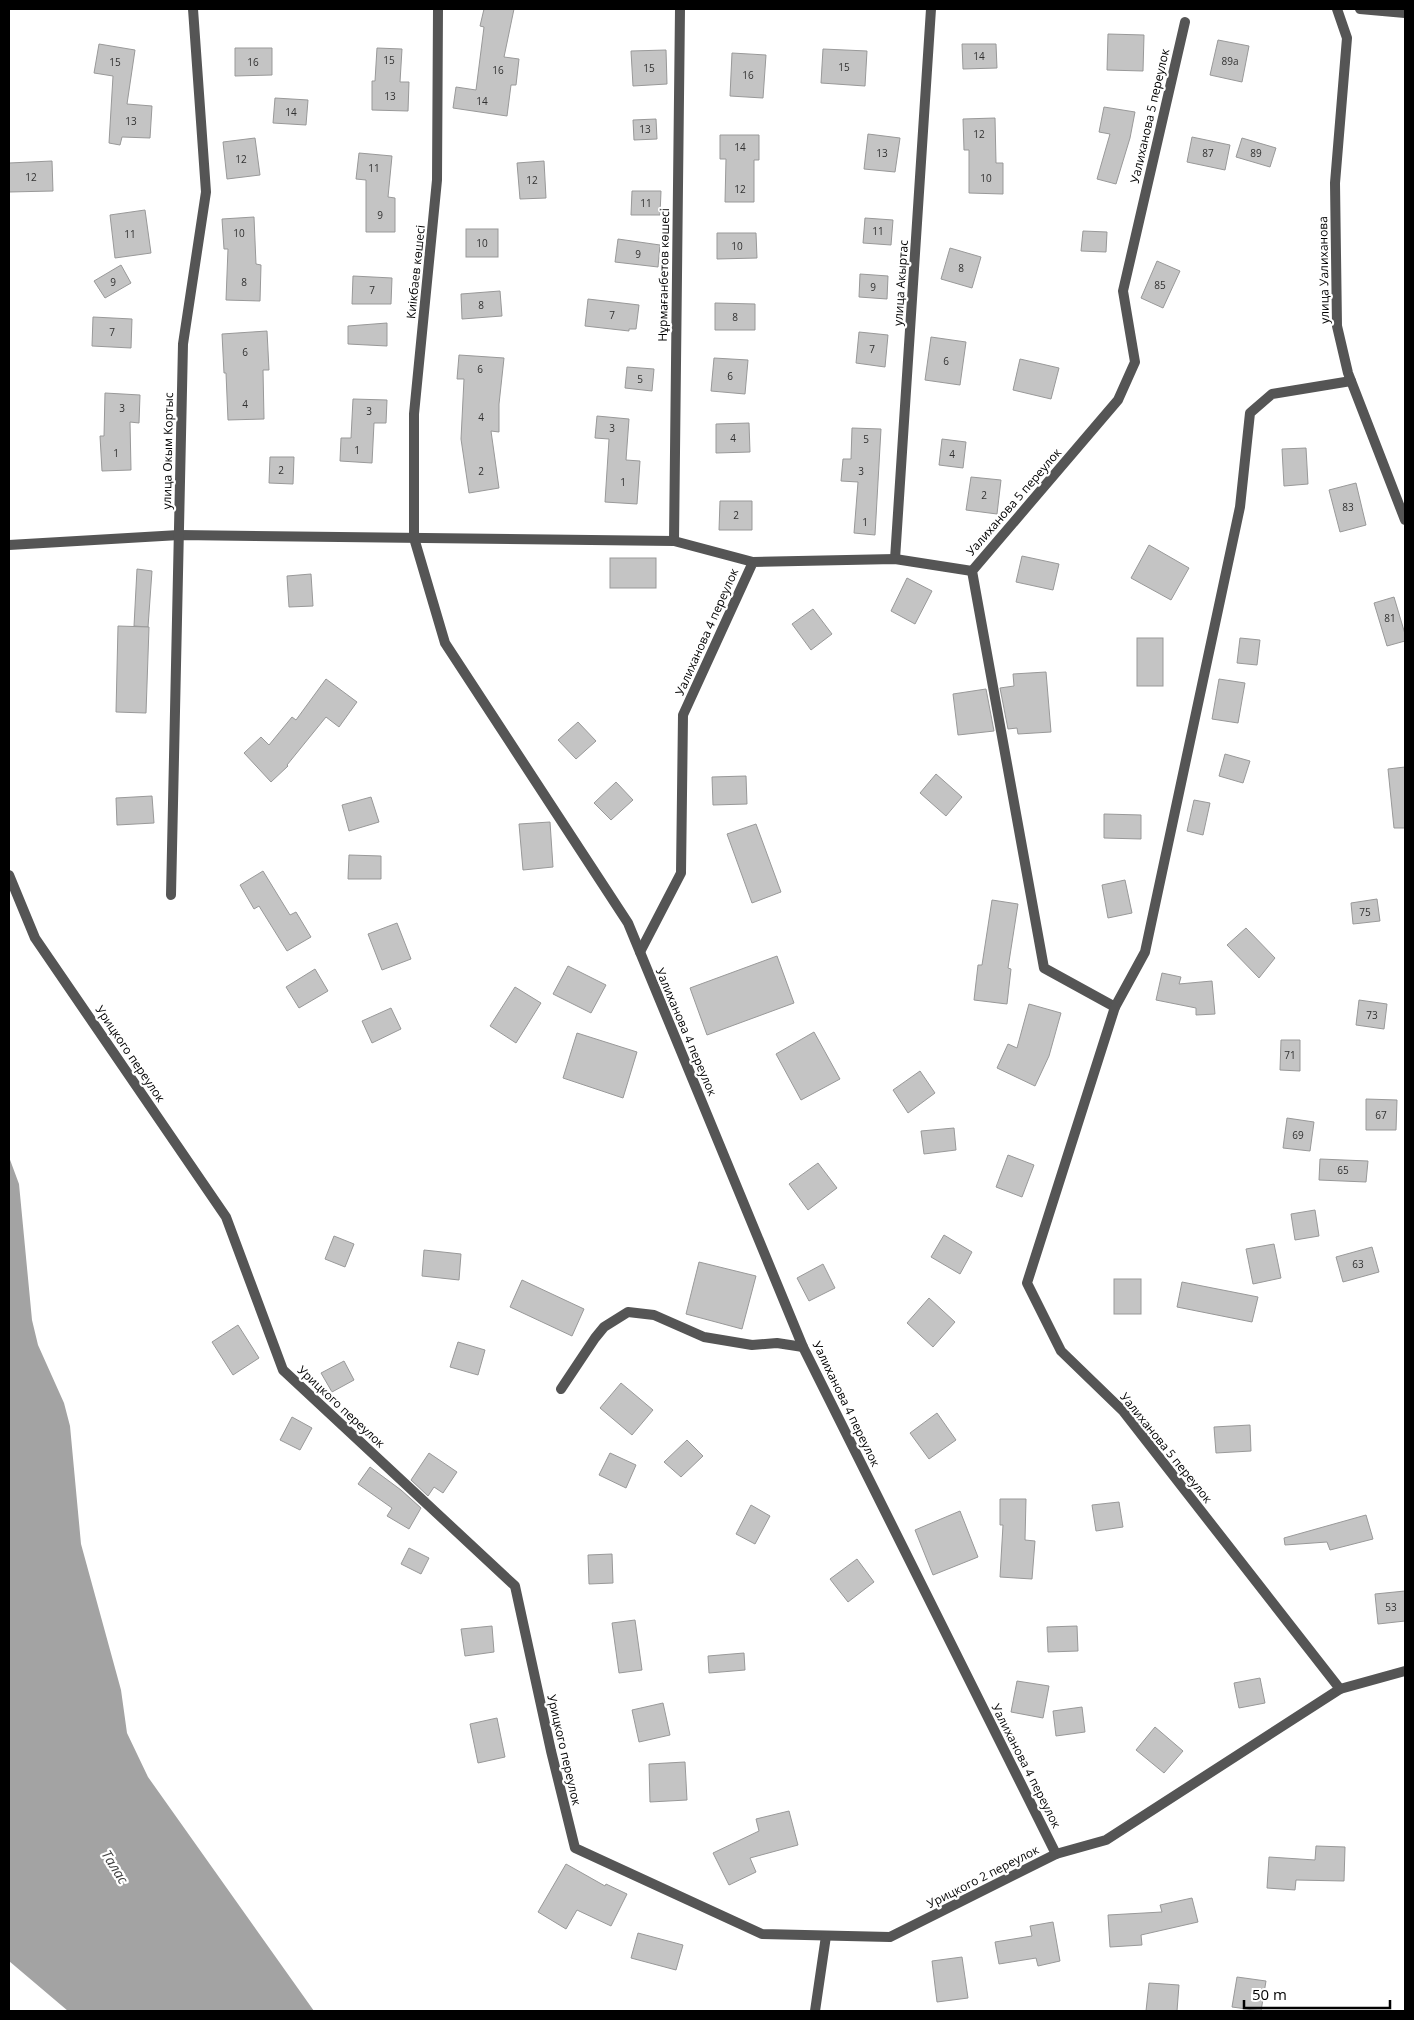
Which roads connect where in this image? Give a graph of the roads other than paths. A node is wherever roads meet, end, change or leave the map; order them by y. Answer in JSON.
{"nodes":[{"id":1,"x":193,"y":9,"type":"edge"},
{"id":2,"x":438,"y":9,"type":"edge"},
{"id":3,"x":680,"y":9,"type":"edge"},
{"id":4,"x":931,"y":9,"type":"edge"},
{"id":5,"x":1337,"y":9,"type":"edge"},
{"id":6,"x":1360,"y":9,"type":"edge"},
{"id":7,"x":1405,"y":13,"type":"edge"},
{"id":8,"x":1185,"y":22,"type":"dead end"},
{"id":9,"x":1351,"y":381,"type":"junction"},
{"id":10,"x":1405,"y":520,"type":"edge"},
{"id":11,"x":179,"y":536,"type":"junction"},
{"id":12,"x":414,"y":538,"type":"junction"},
{"id":13,"x":674,"y":541,"type":"junction"},
{"id":14,"x":9,"y":546,"type":"edge"},
{"id":15,"x":895,"y":559,"type":"junction"},
{"id":16,"x":753,"y":562,"type":"junction"},
{"id":17,"x":972,"y":571,"type":"junction"},
{"id":18,"x":9,"y":875,"type":"edge"},
{"id":19,"x":171,"y":895,"type":"dead end"},
{"id":20,"x":640,"y":952,"type":"junction"},
{"id":21,"x":1115,"y":1007,"type":"junction"},
{"id":22,"x":803,"y":1347,"type":"junction"},
{"id":23,"x":561,"y":1389,"type":"dead end"},
{"id":24,"x":1405,"y":1671,"type":"edge"},
{"id":25,"x":1340,"y":1689,"type":"junction"},
{"id":26,"x":575,"y":1848,"type":"joint"},
{"id":27,"x":1056,"y":1854,"type":"junction"},
{"id":28,"x":826,"y":1936,"type":"junction"},
{"id":29,"x":815,"y":2011,"type":"edge"}],
"edges":[{"from":1,"to":11,"type":"street","name":"улица Окым Кортыс"},
{"from":2,"to":12,"type":"street","name":"Киікбаев көшесі"},
{"from":3,"to":13,"type":"street","name":"Нұрмағанбетов көшесі"},
{"from":4,"to":15,"type":"street","name":"улица Акыртас"},
{"from":5,"to":9,"type":"street","name":"улица Уалиханова"},
{"from":6,"to":7,"type":"street"},
{"from":8,"to":17,"type":"street","name":"Уалиханова 5 переулок"},
{"from":9,"to":10,"type":"street","name":"улица Уалиханова"},
{"from":9,"to":21,"type":"street","name":"Уалиханова 5 переулок"},
{"from":11,"to":12,"type":"street"},
{"from":11,"to":14,"type":"street"},
{"from":11,"to":19,"type":"street","name":"улица Окым Кортыс"},
{"from":12,"to":13,"type":"street"},
{"from":12,"to":20,"type":"street","name":"Уалиханова 4 переулок"},
{"from":13,"to":16,"type":"street"},
{"from":15,"to":16,"type":"street","name":"Уалиханова 4 переулок"},
{"from":15,"to":17,"type":"street","name":"Уалиханова 4 переулок"},
{"from":16,"to":20,"type":"street","name":"Уалиханова 4 переулок"},
{"from":17,"to":21,"type":"street","name":"Уалиханова 5 переулок"},
{"from":18,"to":26,"type":"street","name":"Урицкого переулок"},
{"from":20,"to":22,"type":"street","name":"Уалиханова 4 переулок"},
{"from":21,"to":25,"type":"street","name":"Уалиханова 5 переулок"},
{"from":22,"to":23,"type":"street"},
{"from":22,"to":27,"type":"street","name":"Уалиханова 4 переулок"},
{"from":24,"to":25,"type":"street","name":"Урицкого 2 переулок"},
{"from":25,"to":27,"type":"street","name":"Урицкого 2 переулок"},
{"from":26,"to":28,"type":"street","name":"Урицкого 2 переулок"},
{"from":27,"to":28,"type":"street","name":"Урицкого 2 переулок"},
{"from":28,"to":29,"type":"street"}]}
